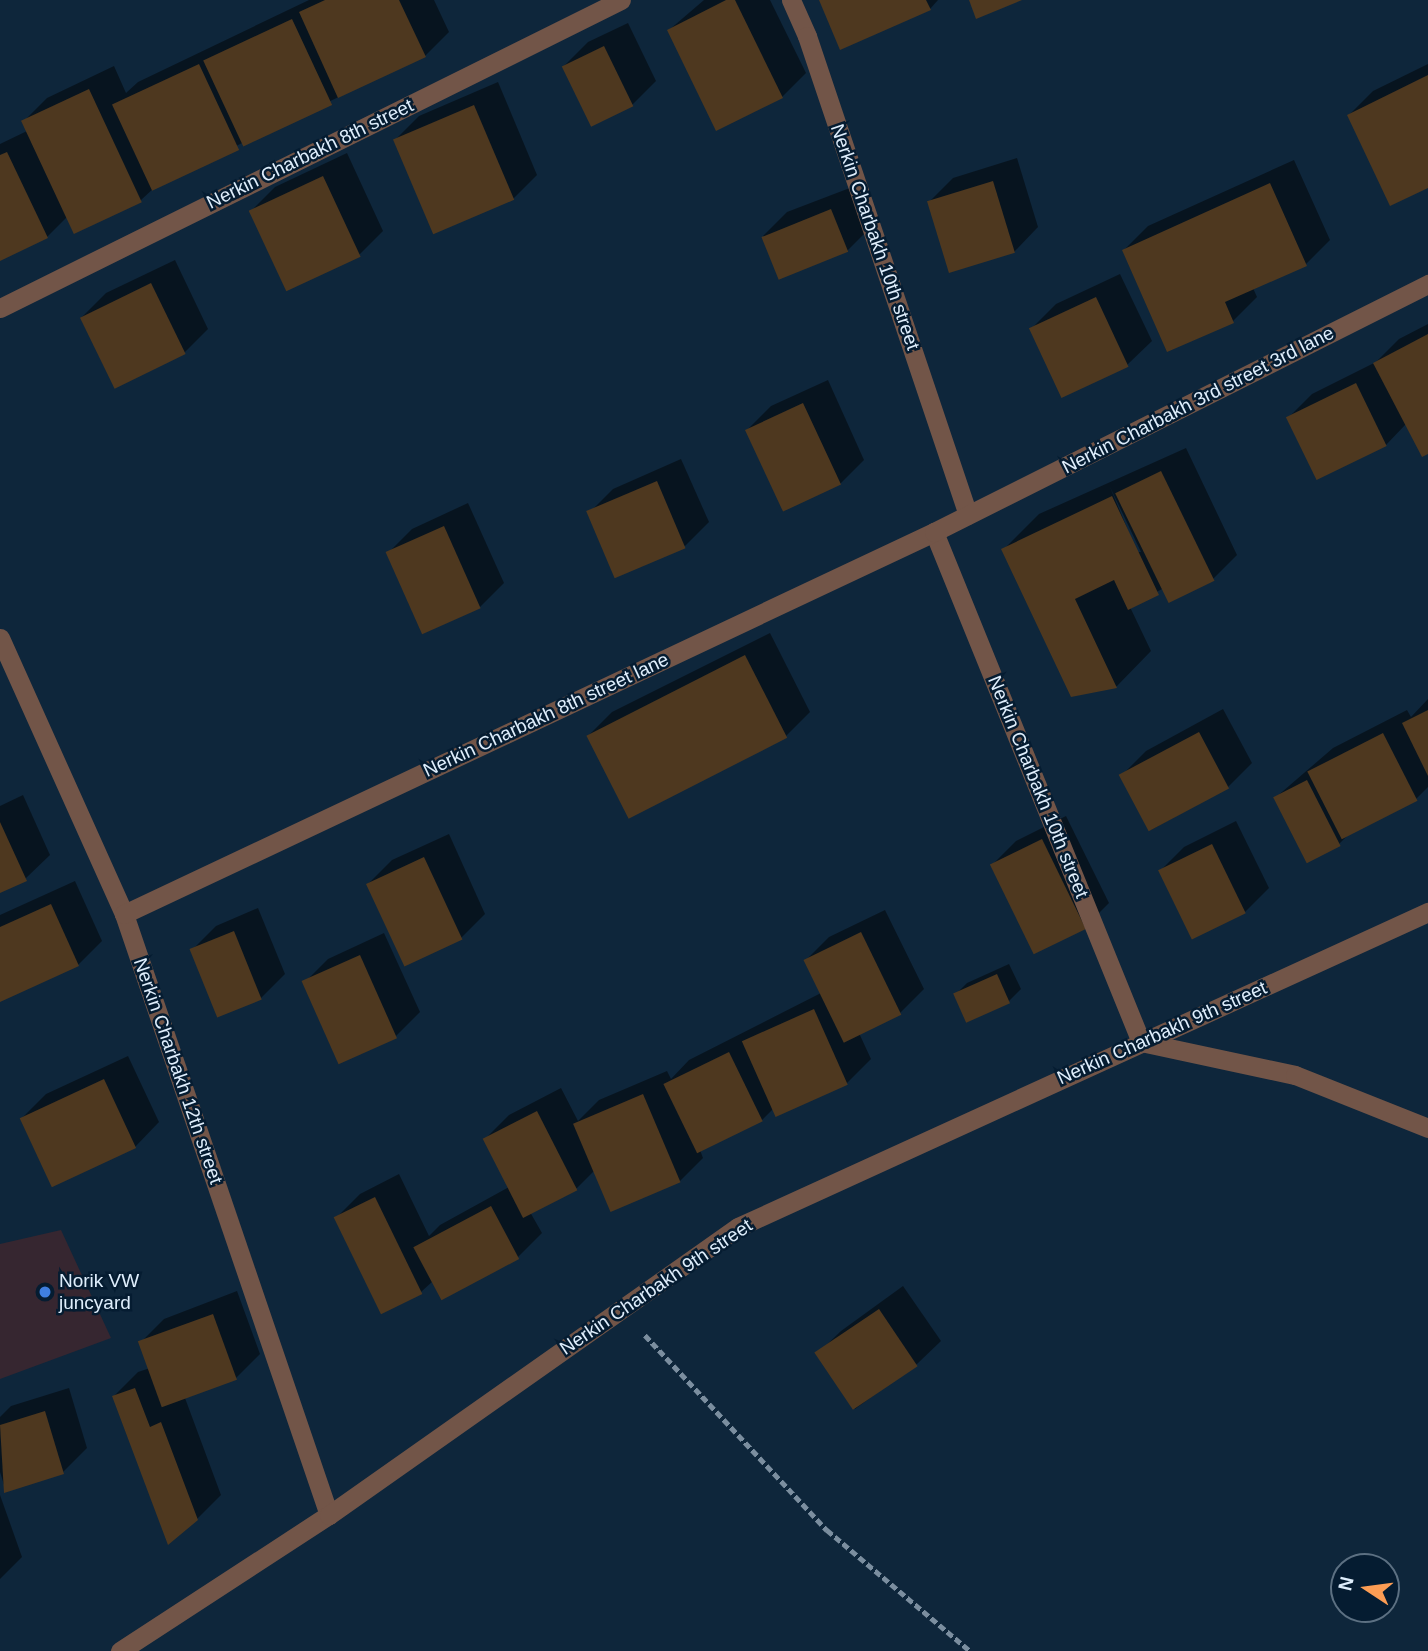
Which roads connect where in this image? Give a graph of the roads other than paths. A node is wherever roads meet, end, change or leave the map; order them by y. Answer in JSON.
{"nodes":[{"id":1,"x":621,"y":0,"type":"edge"},
{"id":2,"x":791,"y":0,"type":"edge"},
{"id":3,"x":1428,"y":284,"type":"edge"},
{"id":4,"x":0,"y":307,"type":"edge"},
{"id":5,"x":968,"y":515,"type":"junction"},
{"id":6,"x":934,"y":532,"type":"junction"},
{"id":7,"x":0,"y":638,"type":"edge"},
{"id":8,"x":1428,"y":912,"type":"edge"},
{"id":9,"x":124,"y":914,"type":"junction"},
{"id":10,"x":1141,"y":1042,"type":"junction"},
{"id":11,"x":1428,"y":1128,"type":"edge"},
{"id":12,"x":329,"y":1515,"type":"junction"},
{"id":13,"x":120,"y":1651,"type":"edge"}],
"edges":[{"from":1,"to":4,"type":"street","name":"Nerkin Charbakh 8th street"},
{"from":2,"to":5,"type":"street","name":"Nerkin Charbakh 10th street"},
{"from":3,"to":5,"type":"street","name":"Nerkin Charbakh 3rd street 3rd lane"},
{"from":5,"to":6,"type":"street","name":"Nerkin Charbakh 8th street lane"},
{"from":6,"to":9,"type":"street","name":"Nerkin Charbakh 8th street lane"},
{"from":6,"to":10,"type":"street","name":"Nerkin Charbakh 10th street"},
{"from":7,"to":9,"type":"street","name":"Nerkin Charbakh 12th street"},
{"from":8,"to":10,"type":"street","name":"Nerkin Charbakh 9th street"},
{"from":9,"to":12,"type":"street","name":"Nerkin Charbakh 12th street"},
{"from":10,"to":11,"type":"street"},
{"from":10,"to":12,"type":"street","name":"Nerkin Charbakh 9th street"},
{"from":12,"to":13,"type":"street","name":"Nerkin Charbakh 9th street"}]}
